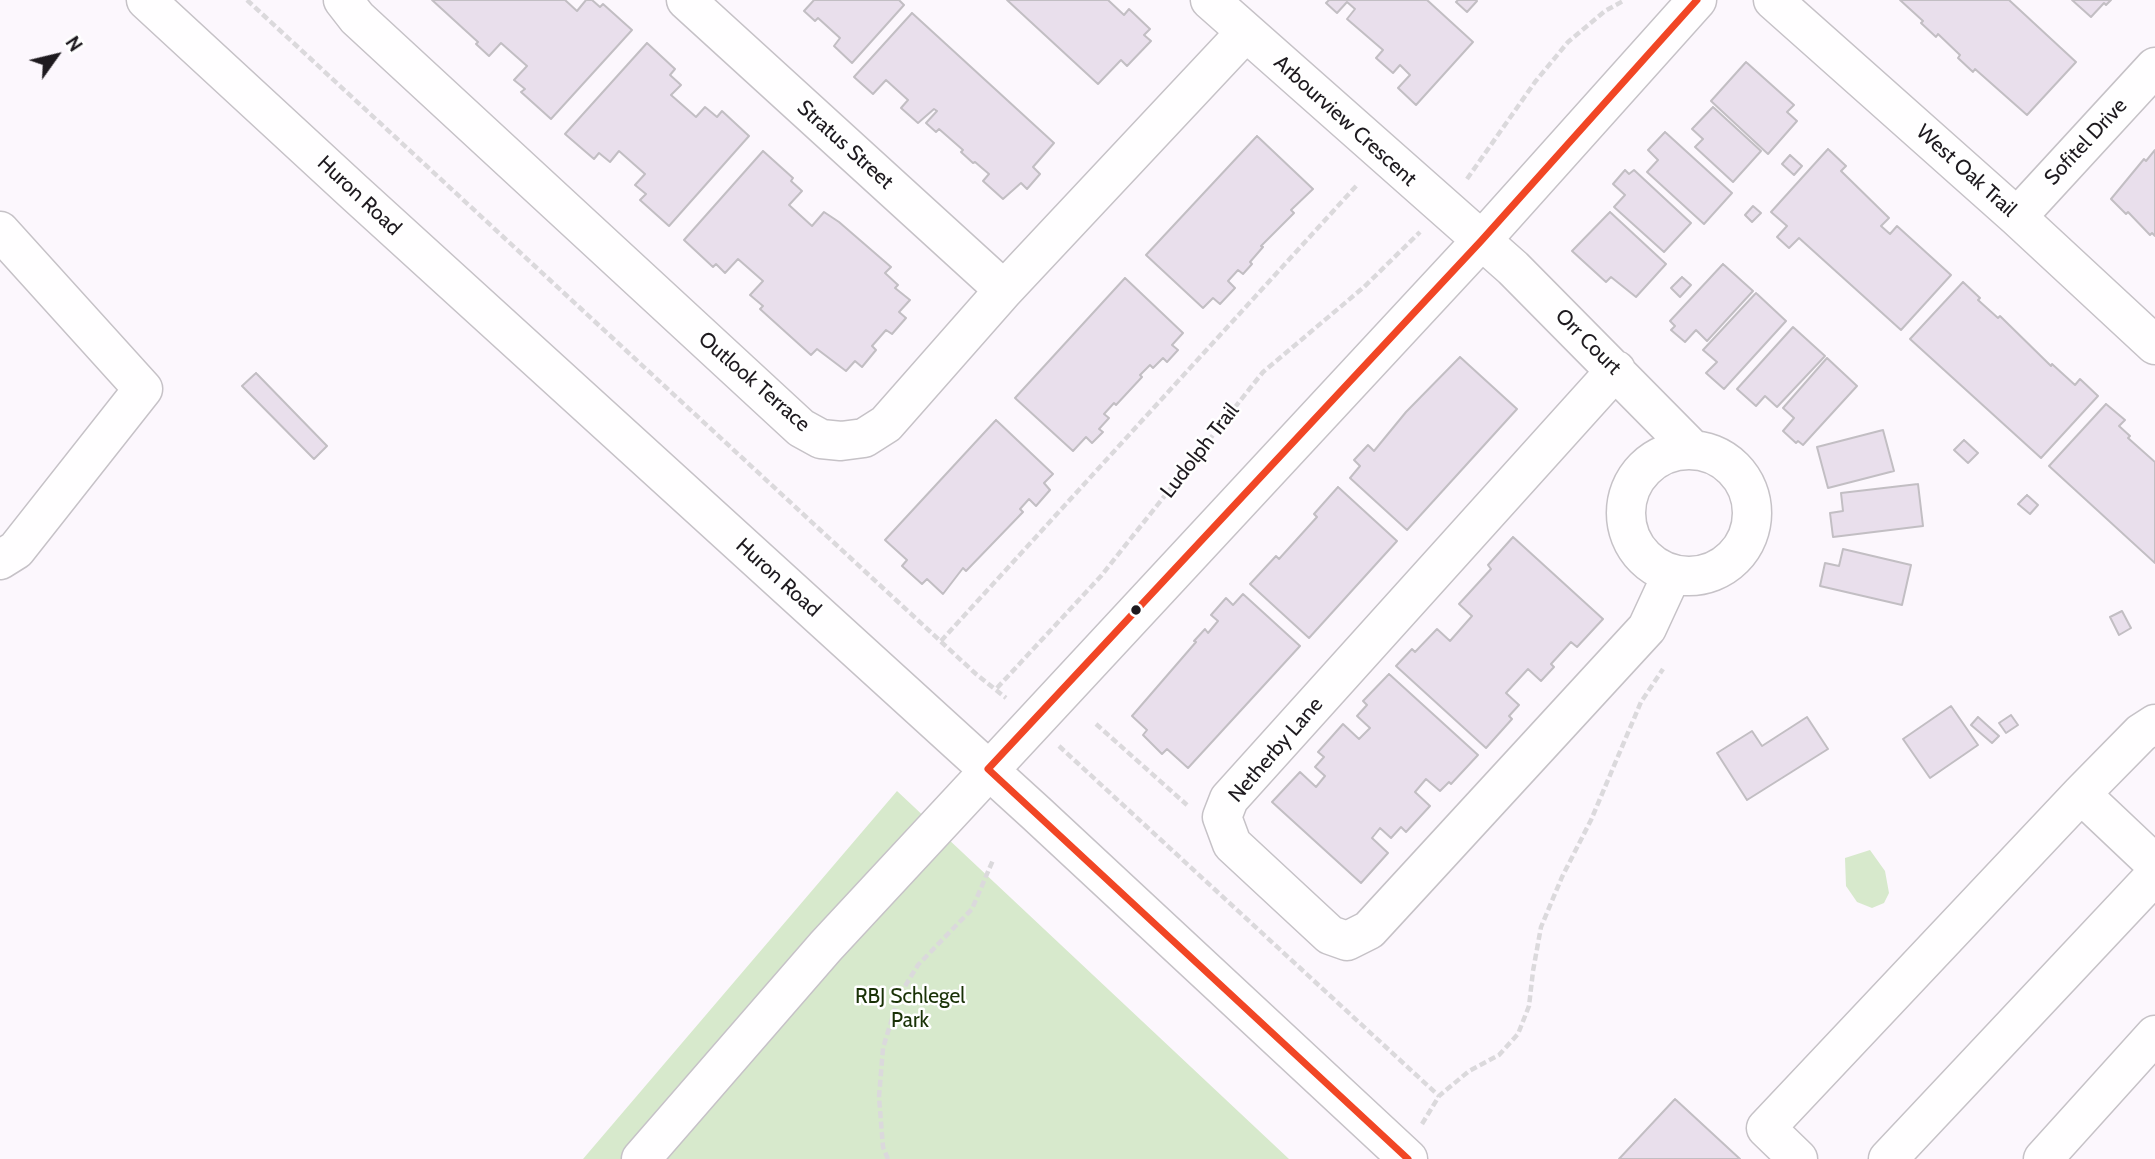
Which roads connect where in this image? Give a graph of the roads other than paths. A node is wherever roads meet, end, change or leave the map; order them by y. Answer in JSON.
{"nodes":[{"id":1,"x":146,"y":0,"type":"edge"},
{"id":2,"x":342,"y":0,"type":"edge"},
{"id":3,"x":686,"y":0,"type":"edge"},
{"id":4,"x":1210,"y":0,"type":"edge"},
{"id":5,"x":1697,"y":0,"type":"edge"},
{"id":6,"x":1773,"y":0,"type":"edge"},
{"id":7,"x":1245,"y":33,"type":"junction"},
{"id":8,"x":2155,"y":67,"type":"edge"},
{"id":9,"x":2017,"y":217,"type":"junction"},
{"id":10,"x":0,"y":231,"type":"edge"},
{"id":11,"x":1481,"y":241,"type":"junction"},
{"id":12,"x":1004,"y":290,"type":"junction"},
{"id":13,"x":2155,"y":345,"type":"edge"},
{"id":14,"x":1616,"y":370,"type":"junction"},
{"id":15,"x":1691,"y":448,"type":"junction"},
{"id":16,"x":0,"y":559,"type":"edge"},
{"id":17,"x":1672,"y":574,"type":"junction"},
{"id":18,"x":2155,"y":724,"type":"edge"},
{"id":19,"x":988,"y":769,"type":"junction"},
{"id":20,"x":2081,"y":794,"type":"junction"},
{"id":21,"x":2155,"y":864,"type":"edge"},
{"id":22,"x":2155,"y":875,"type":"edge"},
{"id":23,"x":2155,"y":1035,"type":"edge"},
{"id":24,"x":1405,"y":1157,"type":"edge"},
{"id":25,"x":641,"y":1159,"type":"edge"},
{"id":26,"x":1798,"y":1159,"type":"edge"},
{"id":27,"x":1888,"y":1159,"type":"edge"},
{"id":28,"x":2043,"y":1159,"type":"edge"}],
"edges":[{"from":1,"to":19,"type":"street","name":"Huron Road"},
{"from":2,"to":12,"type":"street","name":"Outlook Terrace"},
{"from":3,"to":12,"type":"street","name":"Stratus Street"},
{"from":4,"to":7,"type":"street","name":"Arbourview Crescent"},
{"from":5,"to":11,"type":"street"},
{"from":6,"to":9,"type":"street","name":"West Oak Trail"},
{"from":7,"to":11,"type":"street","name":"Arbourview Crescent"},
{"from":7,"to":12,"type":"street","name":"Outlook Terrace"},
{"from":8,"to":9,"type":"street","name":"Sofitel Drive"},
{"from":9,"to":13,"type":"street","name":"West Oak Trail"},
{"from":10,"to":16,"type":"street"},
{"from":11,"to":14,"type":"street","name":"Orr Court"},
{"from":11,"to":19,"type":"street"},
{"from":14,"to":15,"type":"street","name":"Orr Court"},
{"from":14,"to":17,"type":"street","name":"Netherby Lane"},
{"from":15,"to":17,"type":"street"},
{"from":15,"to":17,"type":"street","name":"Orr Court"},
{"from":18,"to":20,"type":"street"},
{"from":19,"to":24,"type":"street","name":"Huron Road"},
{"from":19,"to":25,"type":"street"},
{"from":20,"to":21,"type":"street"},
{"from":20,"to":26,"type":"street"},
{"from":22,"to":27,"type":"street"},
{"from":23,"to":28,"type":"street"}]}
